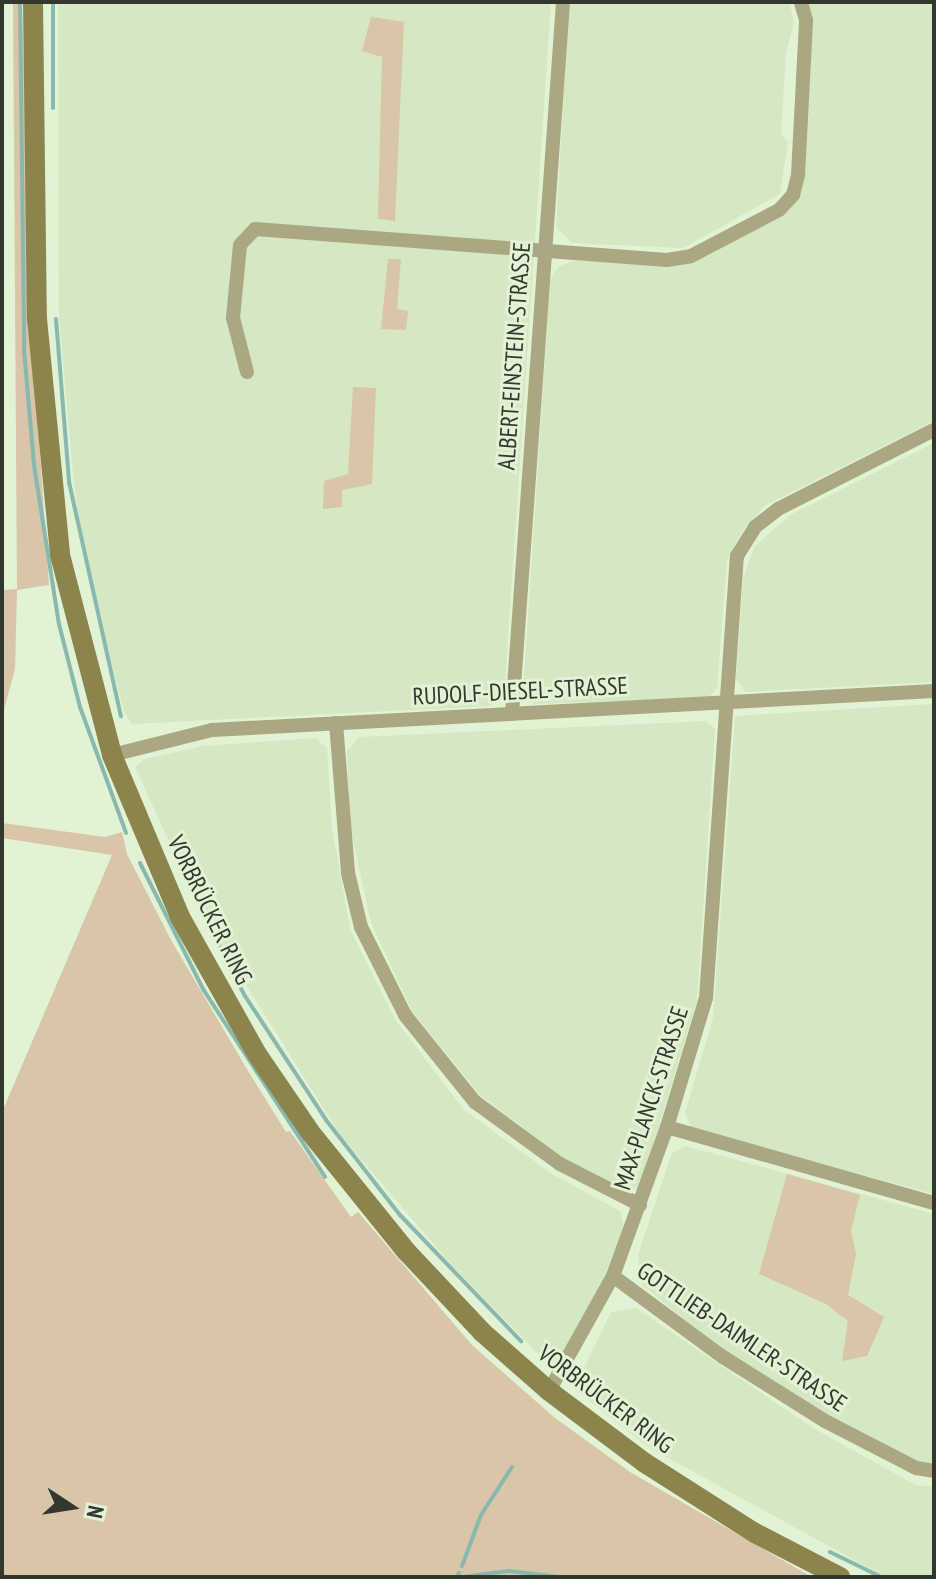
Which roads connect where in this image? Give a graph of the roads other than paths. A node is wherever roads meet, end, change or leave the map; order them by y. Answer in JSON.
{"nodes":[{"id":1,"x":33,"y":2,"type":"edge"},
{"id":2,"x":563,"y":2,"type":"edge"},
{"id":3,"x":801,"y":2,"type":"edge"},
{"id":4,"x":543,"y":249,"type":"junction"},
{"id":5,"x":247,"y":372,"type":"dead end"},
{"id":6,"x":934,"y":430,"type":"edge"},
{"id":7,"x":934,"y":691,"type":"edge"},
{"id":8,"x":723,"y":702,"type":"junction"},
{"id":9,"x":512,"y":714,"type":"junction"},
{"id":10,"x":336,"y":723,"type":"junction"},
{"id":11,"x":112,"y":755,"type":"junction"},
{"id":12,"x":667,"y":1127,"type":"junction"},
{"id":13,"x":934,"y":1203,"type":"edge"},
{"id":14,"x":640,"y":1205,"type":"junction"},
{"id":15,"x":613,"y":1276,"type":"junction"},
{"id":16,"x":549,"y":1391,"type":"junction"},
{"id":17,"x":934,"y":1471,"type":"edge"},
{"id":18,"x":840,"y":1577,"type":"edge"}],
"edges":[{"from":1,"to":11,"type":"main road","name":"VORBRÜCKER RING"},
{"from":2,"to":4,"type":"street","name":"ALBERT-EINSTEIN-STRASSE"},
{"from":3,"to":4,"type":"street"},
{"from":4,"to":5,"type":"street"},
{"from":4,"to":9,"type":"street","name":"ALBERT-EINSTEIN-STRASSE"},
{"from":6,"to":8,"type":"street","name":"MAX-PLANCK-STRASSE"},
{"from":7,"to":8,"type":"street","name":"RUDOLF-DIESEL-STRASSE"},
{"from":8,"to":9,"type":"street","name":"RUDOLF-DIESEL-STRASSE"},
{"from":8,"to":12,"type":"street","name":"MAX-PLANCK-STRASSE"},
{"from":9,"to":10,"type":"street","name":"RUDOLF-DIESEL-STRASSE"},
{"from":10,"to":11,"type":"street","name":"RUDOLF-DIESEL-STRASSE"},
{"from":10,"to":14,"type":"street"},
{"from":11,"to":16,"type":"main road","name":"VORBRÜCKER RING"},
{"from":12,"to":13,"type":"street"},
{"from":12,"to":14,"type":"street","name":"MAX-PLANCK-STRASSE"},
{"from":14,"to":15,"type":"street","name":"MAX-PLANCK-STRASSE"},
{"from":15,"to":16,"type":"street","name":"MAX-PLANCK-STRASSE"},
{"from":15,"to":17,"type":"street","name":"GOTTLIEB-DAIMLER-STRASSE"},
{"from":16,"to":18,"type":"main road","name":"VORBRÜCKER RING"}]}
